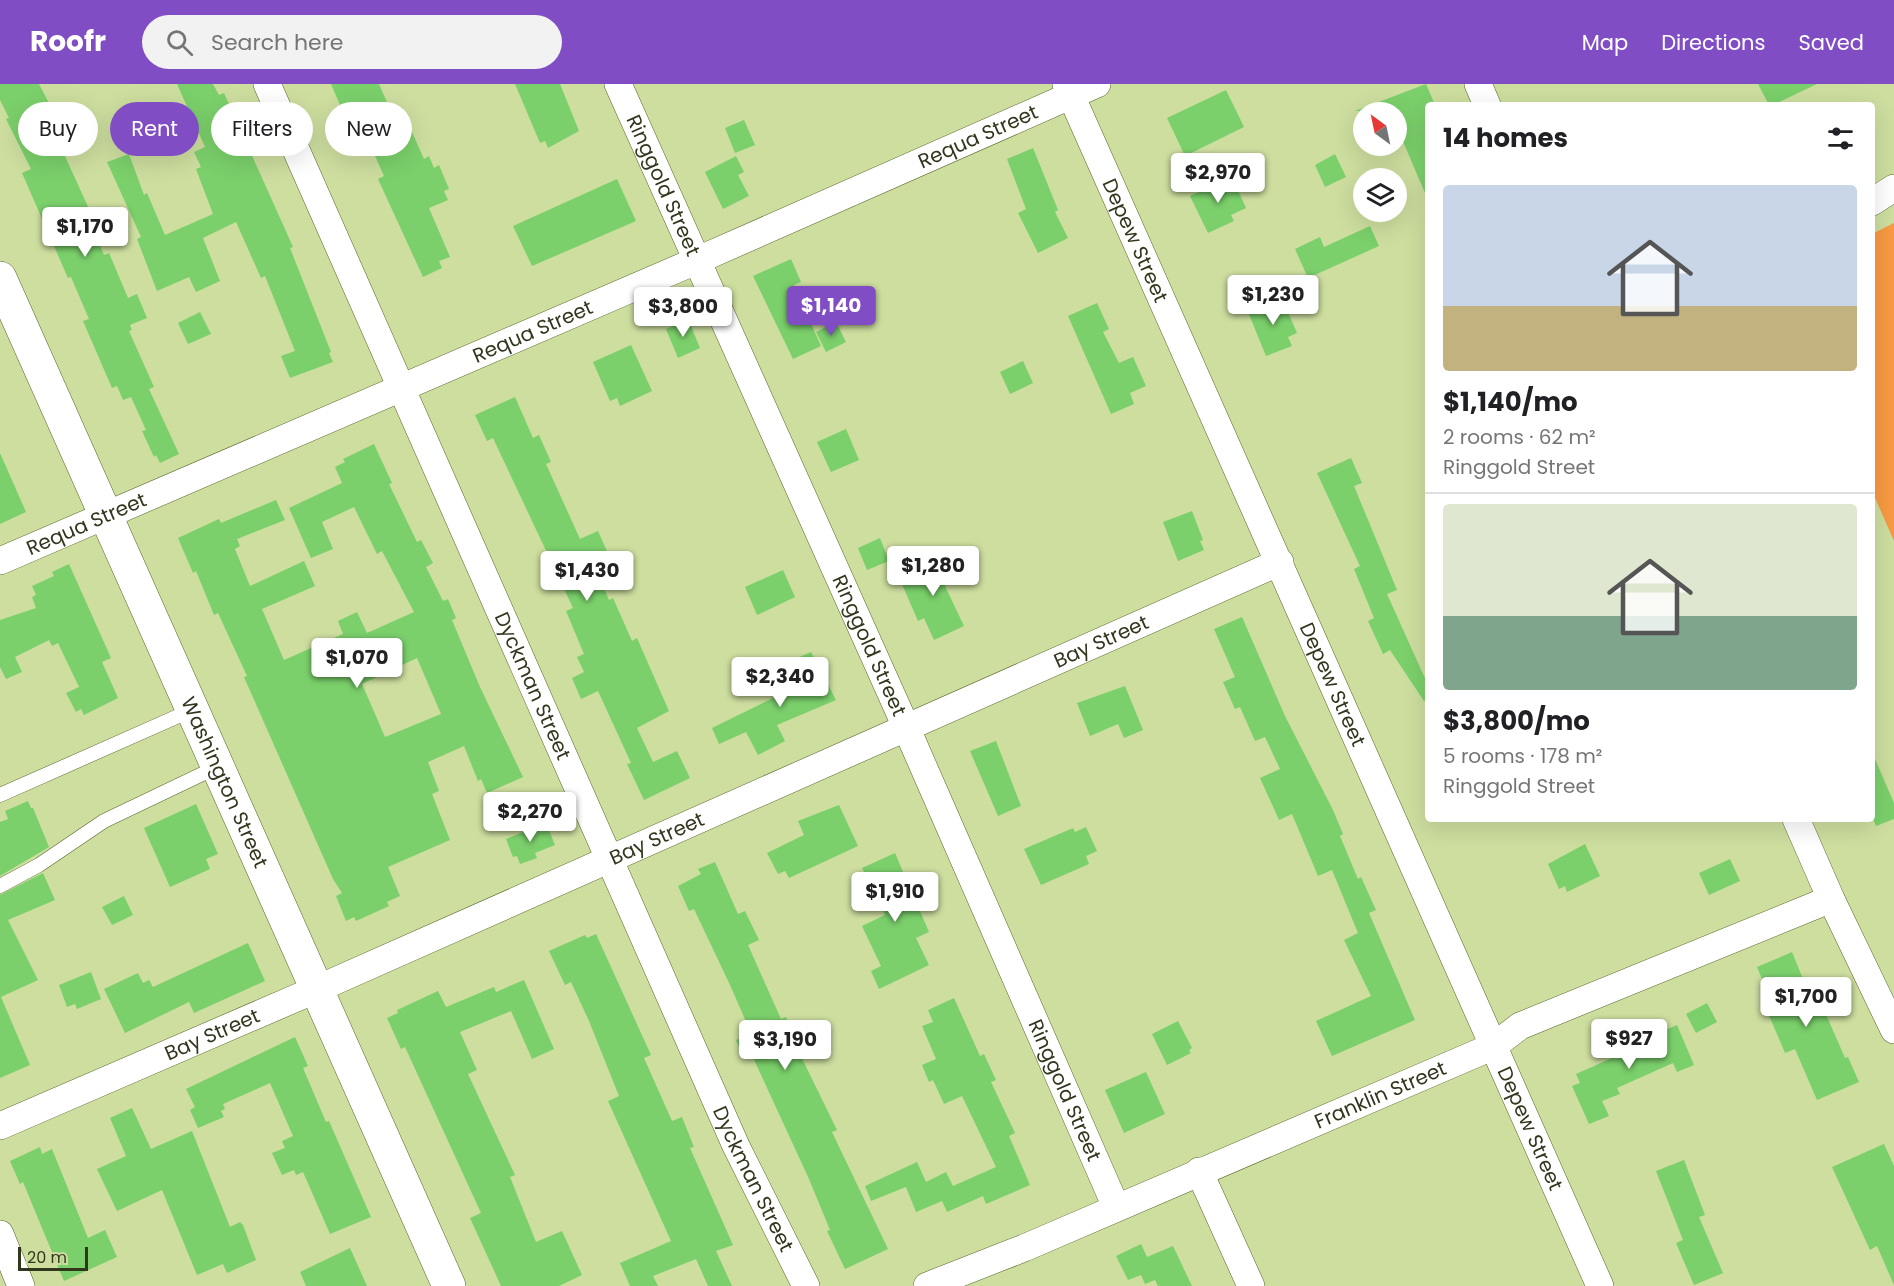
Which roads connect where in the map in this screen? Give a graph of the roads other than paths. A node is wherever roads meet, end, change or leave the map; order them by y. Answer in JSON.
{"nodes":[{"id":1,"x":267,"y":84,"type":"edge"},
{"id":2,"x":618,"y":84,"type":"edge"},
{"id":3,"x":1097,"y":84,"type":"edge"},
{"id":4,"x":1478,"y":84,"type":"edge"},
{"id":5,"x":1069,"y":90,"type":"edge"},
{"id":6,"x":1486,"y":102,"type":"edge"},
{"id":7,"x":1894,"y":188,"type":"edge"},
{"id":8,"x":1875,"y":200,"type":"edge"},
{"id":9,"x":698,"y":260,"type":"junction"},
{"id":10,"x":0,"y":278,"type":"edge"},
{"id":11,"x":401,"y":387,"type":"junction"},
{"id":12,"x":104,"y":514,"type":"junction"},
{"id":13,"x":0,"y":561,"type":"edge"},
{"id":14,"x":1280,"y":562,"type":"junction"},
{"id":15,"x":192,"y":710,"type":"junction"},
{"id":16,"x":906,"y":727,"type":"junction"},
{"id":17,"x":217,"y":767,"type":"junction"},
{"id":18,"x":0,"y":795,"type":"edge"},
{"id":19,"x":1797,"y":822,"type":"edge"},
{"id":20,"x":608,"y":860,"type":"junction"},
{"id":21,"x":0,"y":886,"type":"edge"},
{"id":22,"x":1831,"y":899,"type":"junction"},
{"id":23,"x":317,"y":990,"type":"junction"},
{"id":24,"x":1894,"y":1030,"type":"edge"},
{"id":25,"x":1494,"y":1047,"type":"junction"},
{"id":26,"x":0,"y":1126,"type":"edge"},
{"id":27,"x":1198,"y":1171,"type":"junction"},
{"id":28,"x":1116,"y":1208,"type":"junction"},
{"id":29,"x":0,"y":1234,"type":"edge"},
{"id":30,"x":21,"y":1286,"type":"edge"},
{"id":31,"x":448,"y":1286,"type":"edge"},
{"id":32,"x":806,"y":1286,"type":"edge"},
{"id":33,"x":927,"y":1286,"type":"edge"},
{"id":34,"x":1251,"y":1286,"type":"edge"},
{"id":35,"x":1600,"y":1286,"type":"edge"}],
"edges":[{"from":1,"to":11,"type":"street","name":"Dyckman Street"},
{"from":2,"to":9,"type":"street","name":"Ringgold Street"},
{"from":3,"to":5,"type":"street","name":"Requa Street"},
{"from":4,"to":6,"type":"street"},
{"from":5,"to":9,"type":"street","name":"Requa Street"},
{"from":5,"to":14,"type":"street","name":"Depew Street"},
{"from":7,"to":8,"type":"street"},
{"from":9,"to":11,"type":"street","name":"Requa Street"},
{"from":9,"to":16,"type":"street","name":"Ringgold Street"},
{"from":10,"to":12,"type":"street","name":"Washington Street"},
{"from":11,"to":12,"type":"street","name":"Requa Street"},
{"from":11,"to":20,"type":"street","name":"Dyckman Street"},
{"from":12,"to":13,"type":"street","name":"Requa Street"},
{"from":12,"to":15,"type":"street","name":"Washington Street"},
{"from":14,"to":16,"type":"street","name":"Bay Street"},
{"from":14,"to":25,"type":"street","name":"Depew Street"},
{"from":15,"to":17,"type":"street","name":"Washington Street"},
{"from":15,"to":18,"type":"lane"},
{"from":16,"to":20,"type":"street","name":"Bay Street"},
{"from":16,"to":28,"type":"street","name":"Ringgold Street"},
{"from":17,"to":21,"type":"lane"},
{"from":17,"to":23,"type":"street","name":"Washington Street"},
{"from":19,"to":22,"type":"street"},
{"from":20,"to":23,"type":"street","name":"Bay Street"},
{"from":20,"to":32,"type":"street","name":"Dyckman Street"},
{"from":22,"to":24,"type":"street"},
{"from":22,"to":25,"type":"street","name":"Franklin Street"},
{"from":23,"to":26,"type":"street","name":"Bay Street"},
{"from":23,"to":31,"type":"street","name":"Washington Street"},
{"from":25,"to":27,"type":"street","name":"Franklin Street"},
{"from":25,"to":35,"type":"street","name":"Depew Street"},
{"from":27,"to":28,"type":"street","name":"Franklin Street"},
{"from":27,"to":34,"type":"street"},
{"from":28,"to":33,"type":"street","name":"Franklin Street"},
{"from":29,"to":30,"type":"street"}]}
